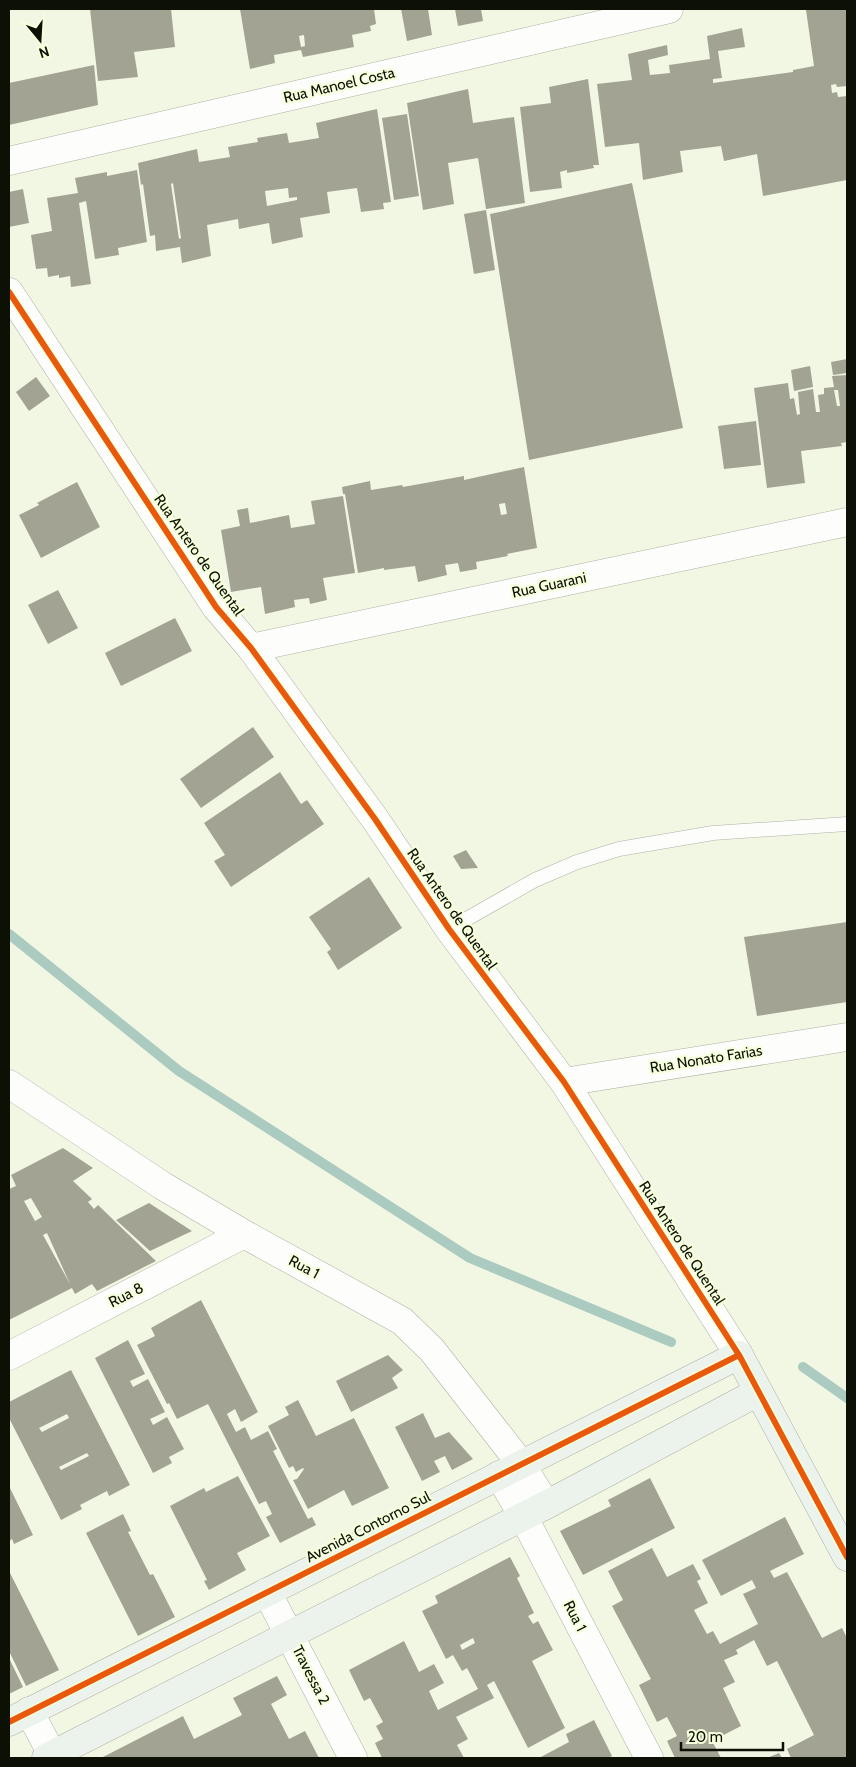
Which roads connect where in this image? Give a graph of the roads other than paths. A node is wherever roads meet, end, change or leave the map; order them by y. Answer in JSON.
{"nodes":[{"id":1,"x":669,"y":9,"type":"edge"},
{"id":2,"x":9,"y":160,"type":"edge"},
{"id":3,"x":9,"y":292,"type":"edge"},
{"id":4,"x":847,"y":522,"type":"edge"},
{"id":5,"x":251,"y":648,"type":"junction"},
{"id":6,"x":847,"y":824,"type":"edge"},
{"id":7,"x":449,"y":928,"type":"junction"},
{"id":8,"x":847,"y":1037,"type":"edge"},
{"id":9,"x":564,"y":1082,"type":"junction"},
{"id":10,"x":9,"y":1084,"type":"edge"},
{"id":11,"x":244,"y":1234,"type":"junction"},
{"id":12,"x":739,"y":1355,"type":"junction"},
{"id":13,"x":9,"y":1356,"type":"edge"},
{"id":14,"x":758,"y":1392,"type":"junction"},
{"id":15,"x":510,"y":1469,"type":"junction"},
{"id":16,"x":535,"y":1510,"type":"junction"},
{"id":17,"x":847,"y":1557,"type":"edge"},
{"id":18,"x":267,"y":1592,"type":"junction"},
{"id":19,"x":291,"y":1635,"type":"junction"},
{"id":20,"x":19,"y":1717,"type":"edge"},
{"id":21,"x":50,"y":1757,"type":"edge"},
{"id":22,"x":353,"y":1758,"type":"edge"},
{"id":23,"x":649,"y":1758,"type":"edge"}],
"edges":[{"from":1,"to":2,"type":"street","name":"Rua Manoel Costa"},
{"from":3,"to":5,"type":"street","name":"Rua Antero de Quental"},
{"from":4,"to":5,"type":"street","name":"Rua Guarani"},
{"from":5,"to":7,"type":"street","name":"Rua Antero de Quental"},
{"from":6,"to":7,"type":"lane"},
{"from":7,"to":9,"type":"street","name":"Rua Antero de Quental"},
{"from":8,"to":9,"type":"street","name":"Rua Nonato Farias"},
{"from":9,"to":12,"type":"street","name":"Rua Antero de Quental"},
{"from":10,"to":11,"type":"street","name":"Rua 1"},
{"from":11,"to":13,"type":"street","name":"Rua 8"},
{"from":11,"to":15,"type":"street","name":"Rua 1"},
{"from":12,"to":14,"type":"street","name":"Rua Antero de Quental"},
{"from":12,"to":15,"type":"street","name":"Avenida Contorno Sul"},
{"from":14,"to":16,"type":"street"},
{"from":14,"to":17,"type":"street","name":"Rua Antero de Quental"},
{"from":15,"to":16,"type":"street","name":"Rua 1"},
{"from":15,"to":18,"type":"street","name":"Avenida Contorno Sul"},
{"from":16,"to":19,"type":"street"},
{"from":16,"to":23,"type":"street","name":"Rua 1"},
{"from":18,"to":19,"type":"street","name":"Travessa 2"},
{"from":18,"to":20,"type":"street","name":"Avenida Contorno Sul"},
{"from":19,"to":21,"type":"street"},
{"from":19,"to":22,"type":"street","name":"Travessa 2"},
{"from":20,"to":21,"type":"street"}]}
